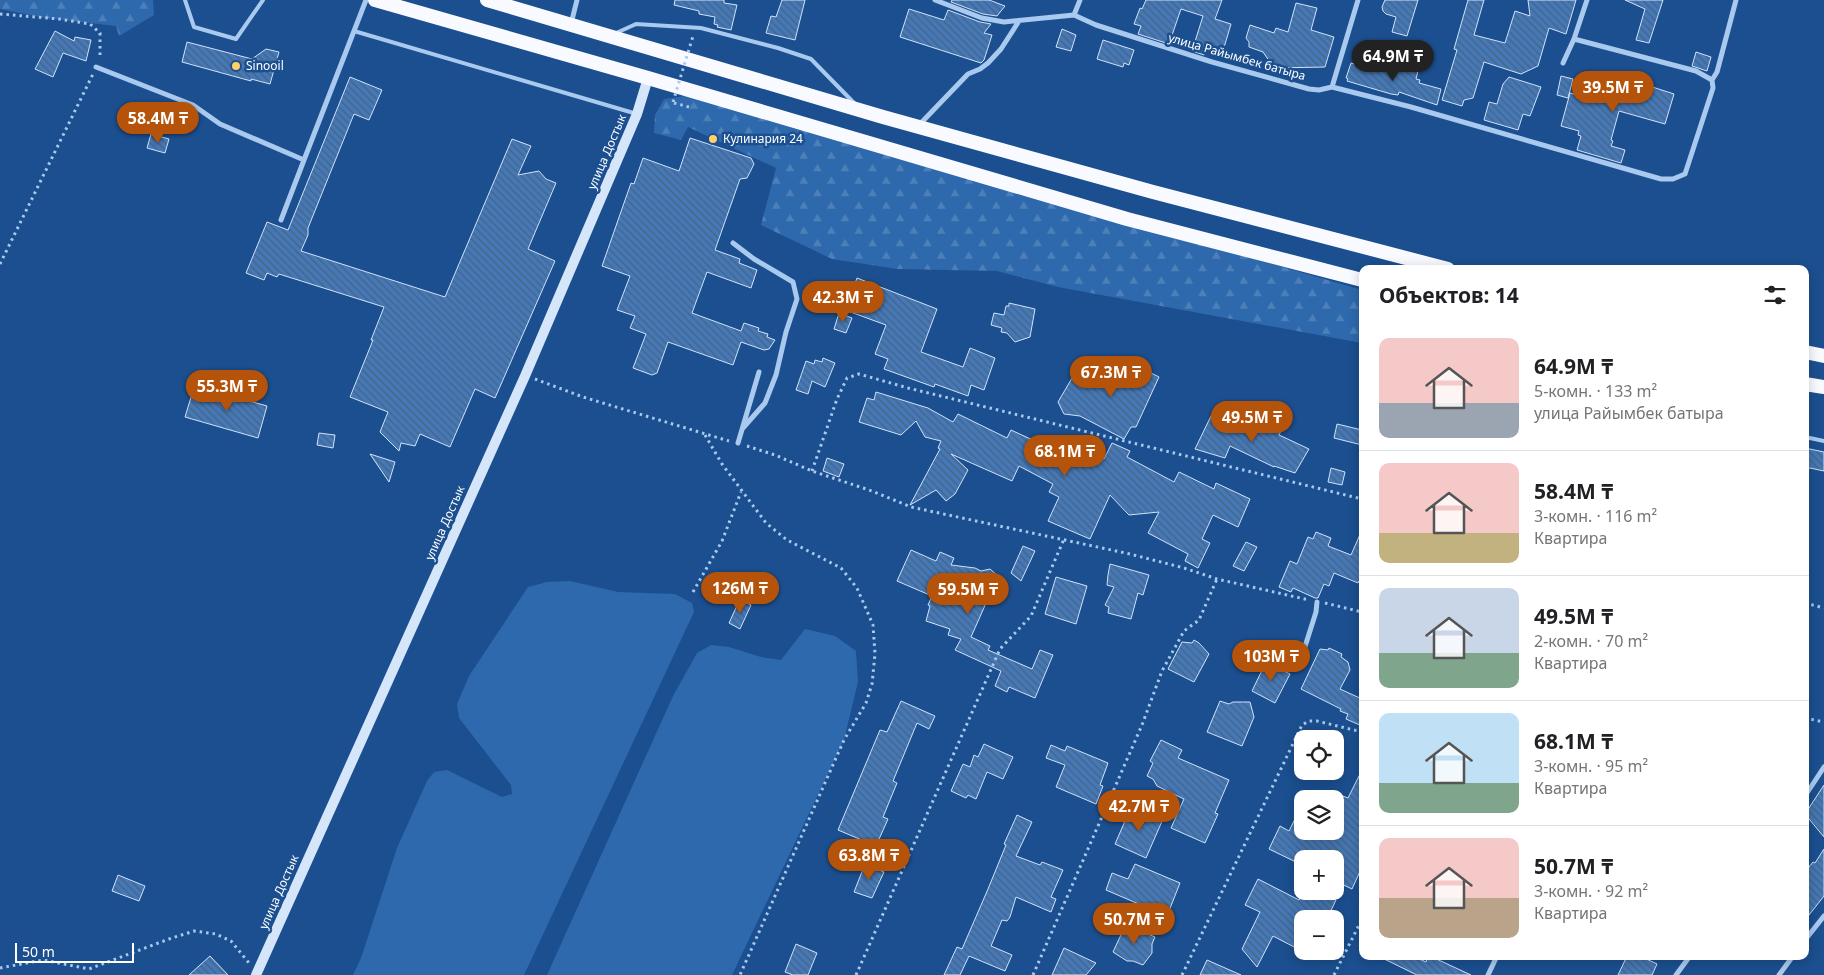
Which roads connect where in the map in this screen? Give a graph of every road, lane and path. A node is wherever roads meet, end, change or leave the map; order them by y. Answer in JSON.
{"nodes":[{"id":1,"x":185,"y":0,"type":"edge"},
{"id":2,"x":263,"y":0,"type":"edge"},
{"id":3,"x":366,"y":0,"type":"edge"},
{"id":4,"x":376,"y":0,"type":"edge"},
{"id":5,"x":487,"y":0,"type":"edge"},
{"id":6,"x":577,"y":0,"type":"edge"},
{"id":7,"x":935,"y":0,"type":"edge"},
{"id":8,"x":1080,"y":0,"type":"edge"},
{"id":9,"x":1358,"y":0,"type":"edge"},
{"id":10,"x":1587,"y":0,"type":"edge"},
{"id":11,"x":1736,"y":0,"type":"edge"},
{"id":12,"x":0,"y":14,"type":"edge"},
{"id":13,"x":1074,"y":15,"type":"junction"},
{"id":14,"x":1018,"y":21,"type":"junction"},
{"id":15,"x":571,"y":24,"type":"junction"},
{"id":16,"x":354,"y":31,"type":"junction"},
{"id":17,"x":610,"y":36,"type":"junction"},
{"id":18,"x":692,"y":36,"type":"dead end"},
{"id":19,"x":1574,"y":39,"type":"junction"},
{"id":20,"x":1563,"y":63,"type":"dead end"},
{"id":21,"x":96,"y":67,"type":"junction"},
{"id":22,"x":648,"y":78,"type":"junction"},
{"id":23,"x":1712,"y":80,"type":"junction"},
{"id":24,"x":1332,"y":87,"type":"junction"},
{"id":25,"x":689,"y":108,"type":"dead end"},
{"id":26,"x":861,"y":110,"type":"junction"},
{"id":27,"x":637,"y":114,"type":"junction"},
{"id":28,"x":918,"y":126,"type":"junction"},
{"id":29,"x":304,"y":160,"type":"junction"},
{"id":30,"x":281,"y":220,"type":"dead end"},
{"id":31,"x":733,"y":243,"type":"dead end"},
{"id":32,"x":0,"y":264,"type":"edge"},
{"id":33,"x":1433,"y":265,"type":"edge"},
{"id":34,"x":1359,"y":279,"type":"edge"},
{"id":35,"x":1809,"y":353,"type":"edge"},
{"id":36,"x":1824,"y":356,"type":"edge"},
{"id":37,"x":760,"y":372,"type":"dead end"},
{"id":38,"x":525,"y":376,"type":"junction"},
{"id":39,"x":1809,"y":385,"type":"edge"},
{"id":40,"x":1824,"y":387,"type":"edge"},
{"id":41,"x":742,"y":428,"type":"junction"},
{"id":42,"x":705,"y":435,"type":"junction"},
{"id":43,"x":1809,"y":438,"type":"edge"},
{"id":44,"x":1824,"y":441,"type":"edge"},
{"id":45,"x":738,"y":443,"type":"junction"},
{"id":46,"x":812,"y":471,"type":"junction"},
{"id":47,"x":742,"y":492,"type":"junction"},
{"id":48,"x":1359,"y":498,"type":"edge"},
{"id":49,"x":1064,"y":538,"type":"junction"},
{"id":50,"x":1217,"y":579,"type":"junction"},
{"id":51,"x":692,"y":592,"type":"dead end"},
{"id":52,"x":1317,"y":602,"type":"junction"},
{"id":53,"x":1809,"y":604,"type":"edge"},
{"id":54,"x":1824,"y":608,"type":"edge"},
{"id":55,"x":1359,"y":611,"type":"edge"},
{"id":56,"x":1302,"y":656,"type":"dead end"},
{"id":57,"x":1809,"y":719,"type":"edge"},
{"id":58,"x":1824,"y":722,"type":"edge"},
{"id":59,"x":1359,"y":731,"type":"edge"},
{"id":60,"x":1824,"y":767,"type":"edge"},
{"id":61,"x":1809,"y":790,"type":"edge"},
{"id":62,"x":1824,"y":916,"type":"edge"},
{"id":63,"x":1359,"y":925,"type":"edge"},
{"id":64,"x":1809,"y":935,"type":"edge"},
{"id":65,"x":1495,"y":960,"type":"edge"},
{"id":66,"x":1687,"y":960,"type":"edge"},
{"id":67,"x":1790,"y":960,"type":"edge"},
{"id":68,"x":0,"y":968,"type":"edge"},
{"id":69,"x":257,"y":973,"type":"edge"},
{"id":70,"x":740,"y":975,"type":"edge"},
{"id":71,"x":856,"y":975,"type":"edge"},
{"id":72,"x":1033,"y":975,"type":"edge"},
{"id":73,"x":1182,"y":975,"type":"edge"},
{"id":74,"x":1334,"y":975,"type":"edge"},
{"id":75,"x":1488,"y":975,"type":"edge"},
{"id":76,"x":1676,"y":975,"type":"edge"},
{"id":77,"x":1779,"y":975,"type":"edge"}],
"edges":[{"from":1,"to":2,"type":"lane"},
{"from":3,"to":16,"type":"street"},
{"from":4,"to":22,"type":"highway"},
{"from":5,"to":15,"type":"highway"},
{"from":6,"to":15,"type":"street"},
{"from":7,"to":14,"type":"street"},
{"from":8,"to":13,"type":"street"},
{"from":9,"to":24,"type":"street"},
{"from":10,"to":19,"type":"street"},
{"from":11,"to":23,"type":"street"},
{"from":12,"to":21,"type":"path"},
{"from":13,"to":14,"type":"street"},
{"from":13,"to":24,"type":"street","name":"улица Райымбек батыра"},
{"from":14,"to":28,"type":"street"},
{"from":15,"to":17,"type":"highway"},
{"from":16,"to":27,"type":"lane"},
{"from":16,"to":29,"type":"street"},
{"from":17,"to":26,"type":"highway"},
{"from":17,"to":26,"type":"lane"},
{"from":18,"to":25,"type":"path","bridge":true},
{"from":19,"to":20,"type":"street"},
{"from":19,"to":23,"type":"street"},
{"from":21,"to":29,"type":"street"},
{"from":21,"to":32,"type":"path"},
{"from":22,"to":27,"type":"main road","name":"улица Достык"},
{"from":22,"to":34,"type":"highway"},
{"from":23,"to":24,"type":"street","name":"улица Райымбек батыра"},
{"from":26,"to":28,"type":"highway"},
{"from":27,"to":38,"type":"main road","name":"улица Достык"},
{"from":28,"to":33,"type":"highway"},
{"from":29,"to":30,"type":"street"},
{"from":31,"to":41,"type":"street"},
{"from":35,"to":36,"type":"highway"},
{"from":37,"to":41,"type":"street"},
{"from":38,"to":42,"type":"path"},
{"from":38,"to":69,"type":"main road","name":"улица Достык"},
{"from":39,"to":40,"type":"highway"},
{"from":41,"to":45,"type":"street"},
{"from":42,"to":45,"type":"path"},
{"from":42,"to":47,"type":"path"},
{"from":43,"to":44,"type":"lane"},
{"from":45,"to":46,"type":"path"},
{"from":46,"to":48,"type":"path"},
{"from":46,"to":49,"type":"path"},
{"from":47,"to":51,"type":"path"},
{"from":47,"to":70,"type":"path"},
{"from":49,"to":50,"type":"path"},
{"from":49,"to":71,"type":"path"},
{"from":50,"to":52,"type":"path"},
{"from":50,"to":72,"type":"path"},
{"from":52,"to":55,"type":"path"},
{"from":52,"to":56,"type":"street"},
{"from":53,"to":54,"type":"path"},
{"from":57,"to":58,"type":"path"},
{"from":59,"to":73,"type":"path"},
{"from":60,"to":61,"type":"street"},
{"from":62,"to":64,"type":"street"},
{"from":63,"to":74,"type":"path"},
{"from":65,"to":75,"type":"street"},
{"from":66,"to":76,"type":"street"},
{"from":67,"to":77,"type":"street"},
{"from":68,"to":69,"type":"path"}]}
